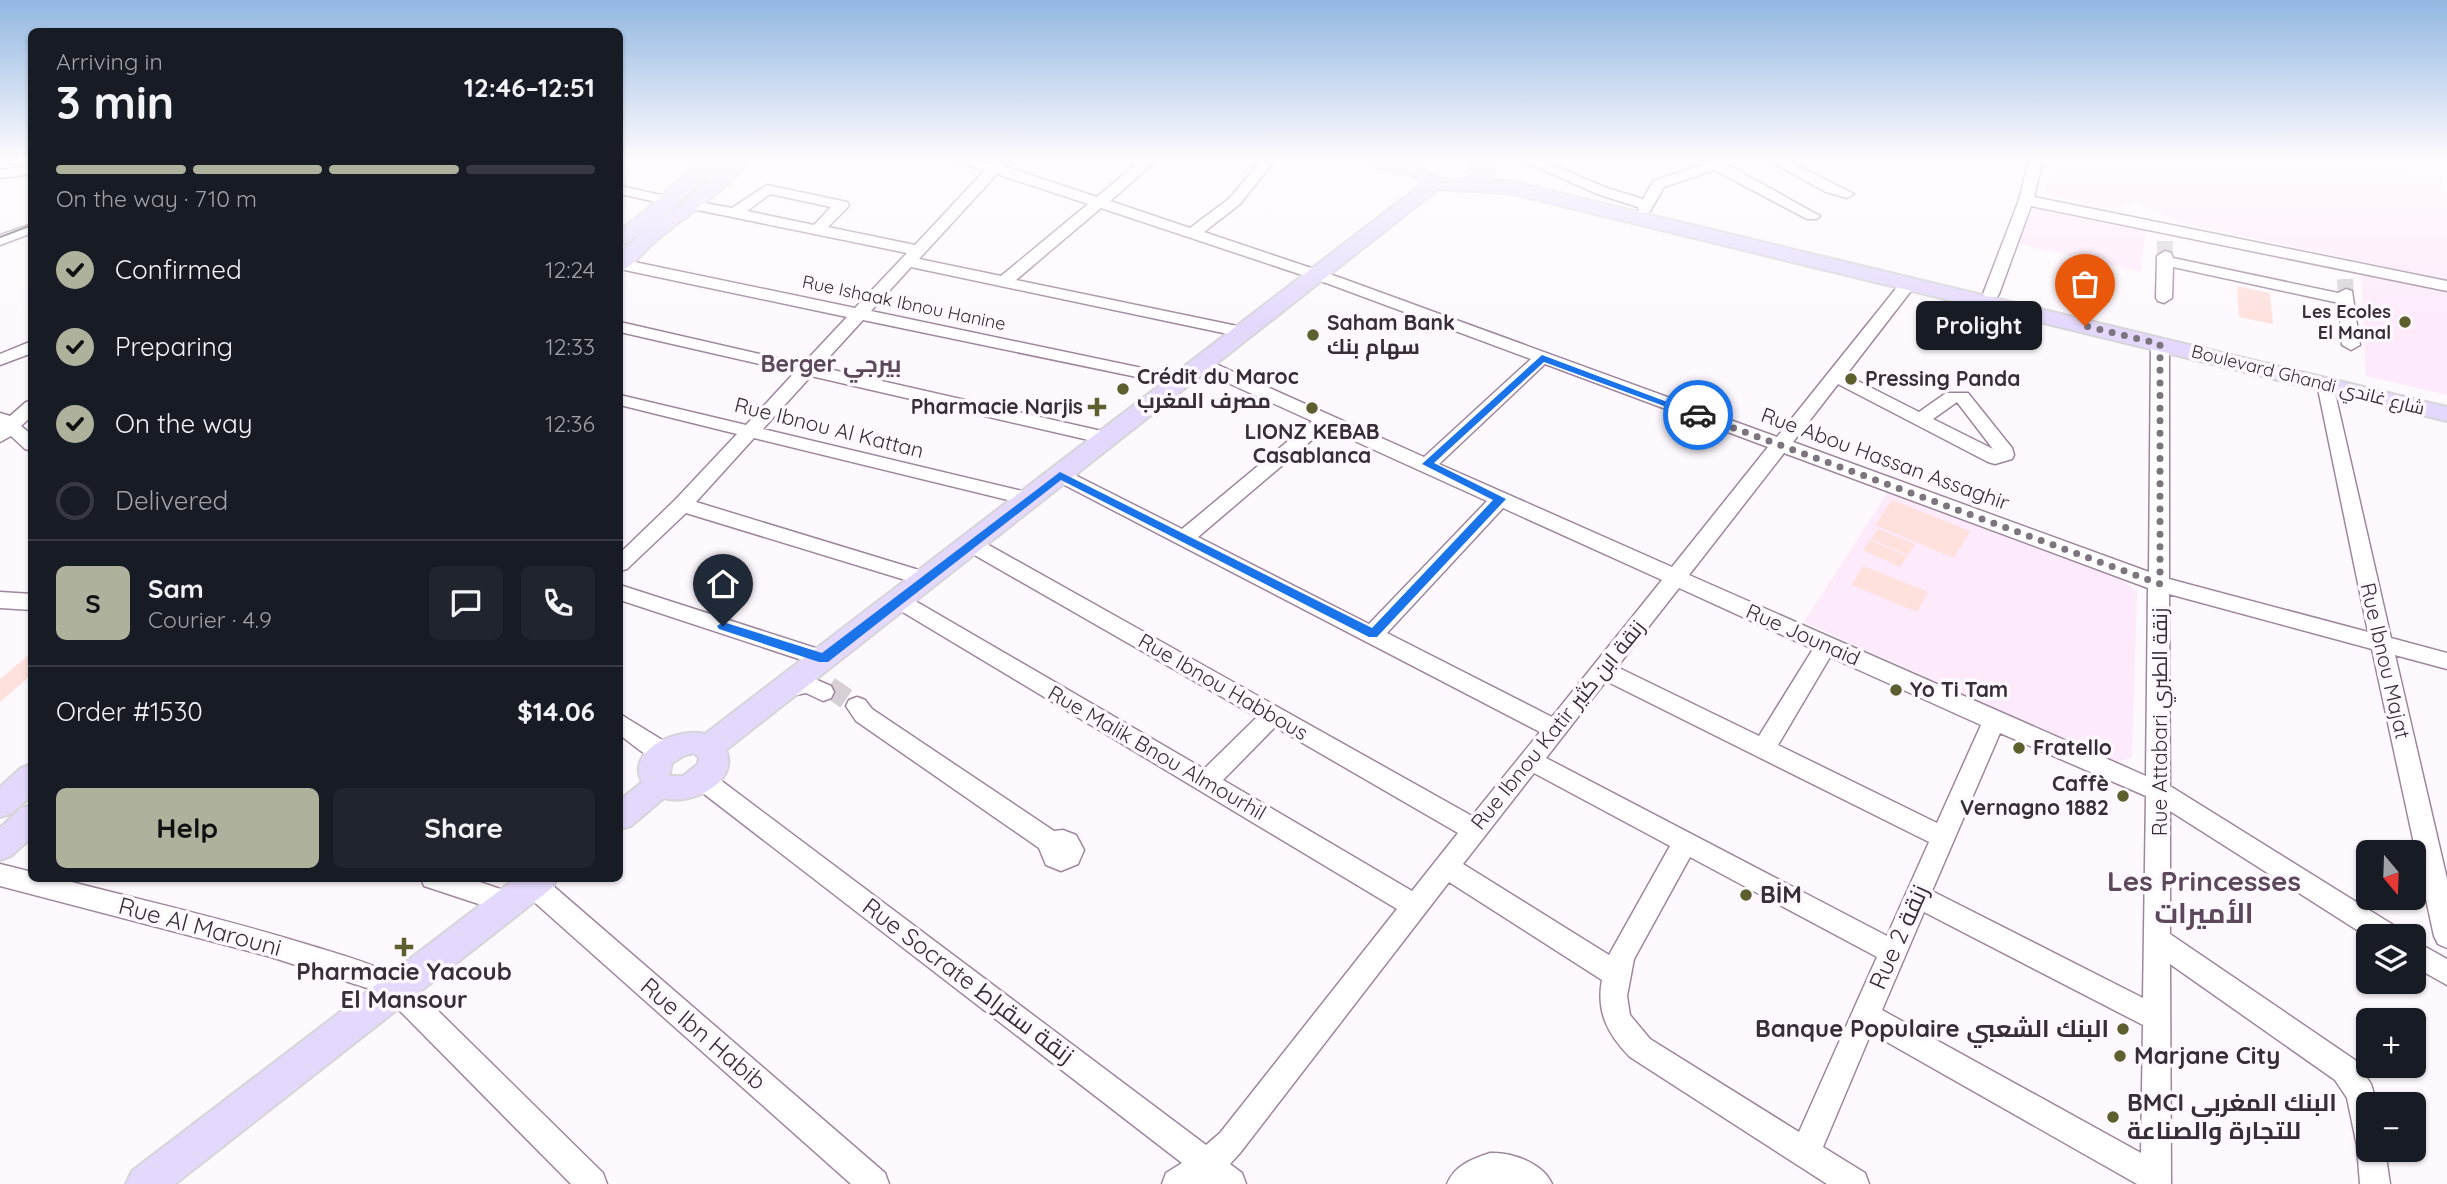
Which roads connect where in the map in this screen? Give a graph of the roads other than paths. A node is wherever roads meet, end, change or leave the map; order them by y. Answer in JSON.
{"nodes":[{"id":1,"x":641,"y":215,"type":"edge"},
{"id":2,"x":652,"y":215,"type":"edge"},
{"id":3,"x":665,"y":215,"type":"edge"},
{"id":4,"x":679,"y":215,"type":"edge"},
{"id":5,"x":746,"y":215,"type":"edge"},
{"id":6,"x":832,"y":215,"type":"edge"},
{"id":7,"x":951,"y":215,"type":"edge"},
{"id":8,"x":1083,"y":215,"type":"edge"},
{"id":9,"x":1140,"y":215,"type":"edge"},
{"id":10,"x":1217,"y":215,"type":"edge"},
{"id":11,"x":1374,"y":215,"type":"edge"},
{"id":12,"x":1625,"y":215,"type":"edge"},
{"id":13,"x":1675,"y":215,"type":"edge"},
{"id":14,"x":2020,"y":215,"type":"edge"},
{"id":15,"x":2072,"y":215,"type":"edge"},
{"id":16,"x":28,"y":230,"type":"edge"},
{"id":17,"x":817,"y":230,"type":"junction"},
{"id":18,"x":1194,"y":233,"type":"junction"},
{"id":19,"x":623,"y":236,"type":"edge"},
{"id":20,"x":623,"y":237,"type":"edge"},
{"id":21,"x":647,"y":238,"type":"junction"},
{"id":22,"x":0,"y":240,"type":"edge"},
{"id":23,"x":2165,"y":246,"type":"junction"},
{"id":24,"x":914,"y":256,"type":"junction"},
{"id":25,"x":623,"y":261,"type":"edge"},
{"id":26,"x":623,"y":265,"type":"edge"},
{"id":27,"x":1309,"y":272,"type":"junction"},
{"id":28,"x":1004,"y":282,"type":"junction"},
{"id":29,"x":1908,"y":284,"type":"junction"},
{"id":30,"x":2345,"y":284,"type":"junction"},
{"id":31,"x":2447,"y":286,"type":"edge"},
{"id":32,"x":1991,"y":294,"type":"junction"},
{"id":33,"x":2164,"y":298,"type":"dead end"},
{"id":34,"x":858,"y":313,"type":"junction"},
{"id":35,"x":623,"y":328,"type":"edge"},
{"id":36,"x":1242,"y":332,"type":"junction"},
{"id":37,"x":2160,"y":344,"type":"junction"},
{"id":38,"x":2351,"y":345,"type":"dead end"},
{"id":39,"x":28,"y":348,"type":"edge"},
{"id":40,"x":1542,"y":358,"type":"junction"},
{"id":41,"x":0,"y":360,"type":"edge"},
{"id":42,"x":1201,"y":364,"type":"junction"},
{"id":43,"x":807,"y":370,"type":"junction"},
{"id":44,"x":1835,"y":376,"type":"junction"},
{"id":45,"x":1180,"y":381,"type":"junction"},
{"id":46,"x":2326,"y":384,"type":"junction"},
{"id":47,"x":623,"y":401,"type":"edge"},
{"id":48,"x":2447,"y":402,"type":"edge"},
{"id":49,"x":28,"y":409,"type":"edge"},
{"id":50,"x":2447,"y":414,"type":"edge"},
{"id":51,"x":1324,"y":420,"type":"junction"},
{"id":52,"x":1919,"y":420,"type":"dead end"},
{"id":53,"x":3,"y":427,"type":"edge"},
{"id":54,"x":749,"y":432,"type":"junction"},
{"id":55,"x":1106,"y":439,"type":"junction"},
{"id":56,"x":28,"y":443,"type":"edge"},
{"id":57,"x":1780,"y":445,"type":"junction"},
{"id":58,"x":1427,"y":464,"type":"junction"},
{"id":59,"x":1060,"y":475,"type":"junction"},
{"id":60,"x":1028,"y":499,"type":"junction"},
{"id":61,"x":1500,"y":499,"type":"junction"},
{"id":62,"x":682,"y":505,"type":"junction"},
{"id":63,"x":1186,"y":537,"type":"junction"},
{"id":64,"x":623,"y":538,"type":"edge"},
{"id":65,"x":640,"y":544,"type":"junction"},
{"id":66,"x":971,"y":544,"type":"junction"},
{"id":67,"x":623,"y":561,"type":"edge"},
{"id":68,"x":1675,"y":577,"type":"junction"},
{"id":69,"x":925,"y":579,"type":"junction"},
{"id":70,"x":2160,"y":584,"type":"junction"},
{"id":71,"x":623,"y":593,"type":"edge"},
{"id":72,"x":0,"y":600,"type":"edge"},
{"id":73,"x":898,"y":600,"type":"junction"},
{"id":74,"x":28,"y":603,"type":"edge"},
{"id":75,"x":1373,"y":634,"type":"junction"},
{"id":76,"x":2382,"y":644,"type":"junction"},
{"id":77,"x":1826,"y":645,"type":"junction"},
{"id":78,"x":2447,"y":662,"type":"edge"},
{"id":79,"x":1604,"y":670,"type":"junction"},
{"id":80,"x":823,"y":675,"type":"junction"},
{"id":81,"x":857,"y":711,"type":"tunnel mouth"},
{"id":82,"x":1273,"y":715,"type":"junction"},
{"id":83,"x":1994,"y":721,"type":"junction"},
{"id":84,"x":623,"y":725,"type":"edge"},
{"id":85,"x":1555,"y":729,"type":"junction"},
{"id":86,"x":709,"y":747,"type":"junction"},
{"id":87,"x":1764,"y":749,"type":"junction"},
{"id":88,"x":664,"y":753,"type":"junction"},
{"id":89,"x":1530,"y":760,"type":"junction"},
{"id":90,"x":28,"y":780,"type":"edge"},
{"id":91,"x":703,"y":780,"type":"junction"},
{"id":92,"x":1207,"y":781,"type":"junction"},
{"id":93,"x":659,"y":785,"type":"junction"},
{"id":94,"x":2160,"y":792,"type":"junction"},
{"id":95,"x":0,"y":804,"type":"edge"},
{"id":96,"x":623,"y":815,"type":"edge"},
{"id":97,"x":28,"y":821,"type":"edge"},
{"id":98,"x":1475,"y":830,"type":"junction"},
{"id":99,"x":1942,"y":838,"type":"junction"},
{"id":100,"x":1685,"y":842,"type":"junction"},
{"id":101,"x":1053,"y":844,"type":"dead end"},
{"id":102,"x":0,"y":846,"type":"edge"},
{"id":103,"x":1446,"y":866,"type":"junction"},
{"id":104,"x":0,"y":875,"type":"edge"},
{"id":105,"x":467,"y":882,"type":"edge"},
{"id":106,"x":527,"y":889,"type":"edge"},
{"id":107,"x":1917,"y":896,"type":"junction"},
{"id":108,"x":1415,"y":906,"type":"junction"},
{"id":109,"x":2370,"y":924,"type":"edge"},
{"id":110,"x":2447,"y":936,"type":"edge"},
{"id":111,"x":2159,"y":942,"type":"junction"},
{"id":112,"x":1892,"y":952,"type":"junction"},
{"id":113,"x":2426,"y":960,"type":"edge"},
{"id":114,"x":2447,"y":973,"type":"edge"},
{"id":115,"x":1617,"y":975,"type":"junction"},
{"id":116,"x":397,"y":990,"type":"junction"},
{"id":117,"x":1865,"y":1016,"type":"junction"},
{"id":118,"x":2158,"y":1019,"type":"junction"},
{"id":119,"x":2360,"y":1092,"type":"edge"},
{"id":120,"x":1805,"y":1153,"type":"junction"},
{"id":121,"x":2372,"y":1162,"type":"edge"},
{"id":122,"x":1207,"y":1164,"type":"junction"},
{"id":123,"x":2156,"y":1181,"type":"edge"},
{"id":124,"x":145,"y":1184,"type":"edge"},
{"id":125,"x":592,"y":1184,"type":"edge"},
{"id":126,"x":874,"y":1184,"type":"edge"},
{"id":127,"x":1177,"y":1184,"type":"edge"},
{"id":128,"x":1231,"y":1184,"type":"edge"},
{"id":129,"x":1462,"y":1184,"type":"edge"},
{"id":130,"x":1537,"y":1184,"type":"edge"},
{"id":131,"x":1854,"y":1184,"type":"edge"},
{"id":132,"x":2375,"y":1184,"type":"edge"}],
"edges":[{"from":1,"to":19,"type":"main road"},
{"from":2,"to":20,"type":"main road"},
{"from":3,"to":21,"type":"main road"},
{"from":4,"to":21,"type":"main road"},
{"from":5,"to":17,"type":"street"},
{"from":6,"to":17,"type":"street"},
{"from":7,"to":24,"type":"street"},
{"from":8,"to":28,"type":"street"},
{"from":9,"to":18,"type":"street","name":"Rue Abou Hassan Assaghir"},
{"from":10,"to":18,"type":"street"},
{"from":11,"to":27,"type":"main road"},
{"from":12,"to":29,"type":"main road","name":"Boulevard Ghandi شارع غاندي"},
{"from":13,"to":32,"type":"main road","name":"Boulevard Ghandi شارع غاندي"},
{"from":14,"to":32,"type":"street"},
{"from":15,"to":23,"type":"street"},
{"from":16,"to":22,"type":"street"},
{"from":17,"to":24,"type":"street"},
{"from":18,"to":27,"type":"street","name":"Rue Abou Hassan Assaghir"},
{"from":21,"to":25,"type":"main road"},
{"from":23,"to":30,"type":"street"},
{"from":23,"to":30,"type":"street"},
{"from":23,"to":33,"type":"street"},
{"from":24,"to":28,"type":"street"},
{"from":24,"to":34,"type":"street"},
{"from":26,"to":34,"type":"street","name":"Rue Ishaak Ibnou Hanine"},
{"from":27,"to":36,"type":"main road"},
{"from":27,"to":40,"type":"street","name":"Rue Abou Hassan Assaghir"},
{"from":28,"to":36,"type":"street"},
{"from":29,"to":37,"type":"main road","name":"Boulevard Ghandi شارع غاندي"},
{"from":29,"to":44,"type":"street","name":"Rue Ibnou Katir زنقة ابن كثير"},
{"from":30,"to":31,"type":"street"},
{"from":30,"to":38,"type":"street"},
{"from":32,"to":48,"type":"main road","name":"Boulevard Ghandi شارع غاندي"},
{"from":34,"to":43,"type":"street"},
{"from":34,"to":45,"type":"street","name":"Rue Ishaak Ibnou Hanine"},
{"from":35,"to":43,"type":"street"},
{"from":36,"to":42,"type":"main road"},
{"from":37,"to":46,"type":"main road","name":"Boulevard Ghandi شارع غاندي"},
{"from":37,"to":70,"type":"street","name":"Rue Attabari زنقة الطبري"},
{"from":39,"to":41,"type":"street"},
{"from":40,"to":57,"type":"street","name":"Rue Abou Hassan Assaghir"},
{"from":40,"to":58,"type":"street"},
{"from":42,"to":45,"type":"main road"},
{"from":42,"to":51,"type":"street","name":"Rue Jounaid"},
{"from":43,"to":54,"type":"street"},
{"from":43,"to":55,"type":"street"},
{"from":44,"to":52,"type":"street"},
{"from":44,"to":57,"type":"street","name":"Rue Ibnou Katir زنقة ابن كثير"},
{"from":45,"to":55,"type":"main road"},
{"from":46,"to":50,"type":"main road","name":"Boulevard Ghandi شارع غاندي"},
{"from":46,"to":76,"type":"street","name":"Rue Ibnou Majat"},
{"from":47,"to":54,"type":"street","name":"Rue Ibnou Al Kattan"},
{"from":49,"to":53,"type":"street"},
{"from":51,"to":58,"type":"street","name":"Rue Jounaid"},
{"from":51,"to":63,"type":"street"},
{"from":53,"to":56,"type":"street"},
{"from":54,"to":60,"type":"street","name":"Rue Ibnou Al Kattan"},
{"from":54,"to":62,"type":"street"},
{"from":55,"to":59,"type":"main road"},
{"from":57,"to":68,"type":"street","name":"Rue Ibnou Katir زنقة ابن كثير"},
{"from":57,"to":70,"type":"street","name":"Rue Abou Hassan Assaghir"},
{"from":58,"to":61,"type":"street","name":"Rue Jounaid"},
{"from":59,"to":60,"type":"main road"},
{"from":59,"to":63,"type":"street"},
{"from":60,"to":66,"type":"main road"},
{"from":61,"to":68,"type":"street","name":"Rue Jounaid"},
{"from":61,"to":75,"type":"street"},
{"from":62,"to":65,"type":"street"},
{"from":62,"to":69,"type":"street"},
{"from":63,"to":75,"type":"street"},
{"from":64,"to":65,"type":"street"},
{"from":65,"to":67,"type":"street"},
{"from":66,"to":69,"type":"main road"},
{"from":66,"to":82,"type":"street","name":"Rue Ibnou Habbous"},
{"from":68,"to":77,"type":"street","name":"Rue Jounaid"},
{"from":68,"to":79,"type":"street","name":"Rue Ibnou Katir زنقة ابن كثير"},
{"from":69,"to":73,"type":"main road"},
{"from":70,"to":76,"type":"street","name":"Rue Abou Hassan Assaghir"},
{"from":70,"to":94,"type":"street","name":"Rue Attabari زنقة الطبري"},
{"from":71,"to":80,"type":"street"},
{"from":72,"to":74,"type":"street"},
{"from":73,"to":80,"type":"main road"},
{"from":73,"to":92,"type":"street","name":"Rue Malik Bnou Almourhil"},
{"from":75,"to":85,"type":"street"},
{"from":76,"to":78,"type":"street","name":"Rue Abou Hassan Assaghir"},
{"from":76,"to":110,"type":"street","name":"Rue Ibnou Majat"},
{"from":77,"to":83,"type":"street","name":"Rue Jounaid"},
{"from":77,"to":87,"type":"street"},
{"from":79,"to":85,"type":"street","name":"Rue Ibnou Katir زنقة ابن كثير"},
{"from":79,"to":87,"type":"street"},
{"from":80,"to":86,"type":"main road"},
{"from":81,"to":101,"type":"street"},
{"from":82,"to":92,"type":"street"},
{"from":82,"to":98,"type":"street","name":"Rue Ibnou Habbous"},
{"from":83,"to":94,"type":"street","name":"Rue Jounaid"},
{"from":83,"to":99,"type":"street","name":"Rue 2 زنقة"},
{"from":84,"to":88,"type":"street"},
{"from":85,"to":89,"type":"street","name":"Rue Ibnou Katir زنقة ابن كثير"},
{"from":86,"to":88,"type":"main road"},
{"from":86,"to":91,"type":"main road"},
{"from":87,"to":99,"type":"street"},
{"from":88,"to":93,"type":"main road"},
{"from":89,"to":98,"type":"street","name":"Rue Ibnou Katir زنقة ابن كثير"},
{"from":89,"to":100,"type":"street"},
{"from":90,"to":95,"type":"main road"},
{"from":91,"to":93,"type":"main road"},
{"from":91,"to":122,"type":"street","name":"Rue Socrate زنقة سقراط"},
{"from":92,"to":108,"type":"street","name":"Rue Malik Bnou Almourhil"},
{"from":93,"to":96,"type":"main road"},
{"from":94,"to":109,"type":"street","name":"Rue Jounaid"},
{"from":94,"to":111,"type":"street","name":"Rue Attabari زنقة الطبري"},
{"from":97,"to":102,"type":"main road"},
{"from":98,"to":103,"type":"street","name":"Rue Ibnou Katir زنقة ابن كثير"},
{"from":99,"to":107,"type":"street","name":"Rue 2 زنقة"},
{"from":100,"to":112,"type":"street"},
{"from":100,"to":115,"type":"street"},
{"from":103,"to":108,"type":"street","name":"Rue Ibnou Katir زنقة ابن كثير"},
{"from":103,"to":115,"type":"street"},
{"from":104,"to":116,"type":"street","name":"Rue Al Marouni"},
{"from":105,"to":106,"type":"street"},
{"from":106,"to":116,"type":"main road"},
{"from":106,"to":126,"type":"street","name":"Rue Ibn Habib"},
{"from":107,"to":112,"type":"street","name":"Rue 2 زنقة"},
{"from":107,"to":118,"type":"street"},
{"from":108,"to":122,"type":"street","name":"Rue Ibnou Katir زنقة ابن كثير"},
{"from":111,"to":118,"type":"street","name":"Rue Attabari زنقة الطبري"},
{"from":111,"to":119,"type":"street"},
{"from":112,"to":117,"type":"street","name":"Rue 2 زنقة"},
{"from":113,"to":114,"type":"street"},
{"from":115,"to":120,"type":"street"},
{"from":116,"to":124,"type":"main road"},
{"from":116,"to":125,"type":"street","name":"Rue Al Marouni"},
{"from":117,"to":120,"type":"street","name":"Rue 2 زنقة"},
{"from":117,"to":123,"type":"street"},
{"from":118,"to":123,"type":"street","name":"Rue Attabari زنقة الطبري"},
{"from":120,"to":131,"type":"street"},
{"from":121,"to":132,"type":"street"},
{"from":122,"to":127,"type":"street","name":"Rue Ibnou Katir زنقة ابن كثير"},
{"from":122,"to":128,"type":"street","name":"Rue Socrate زنقة سقراط"},
{"from":129,"to":130,"type":"street"}]}
